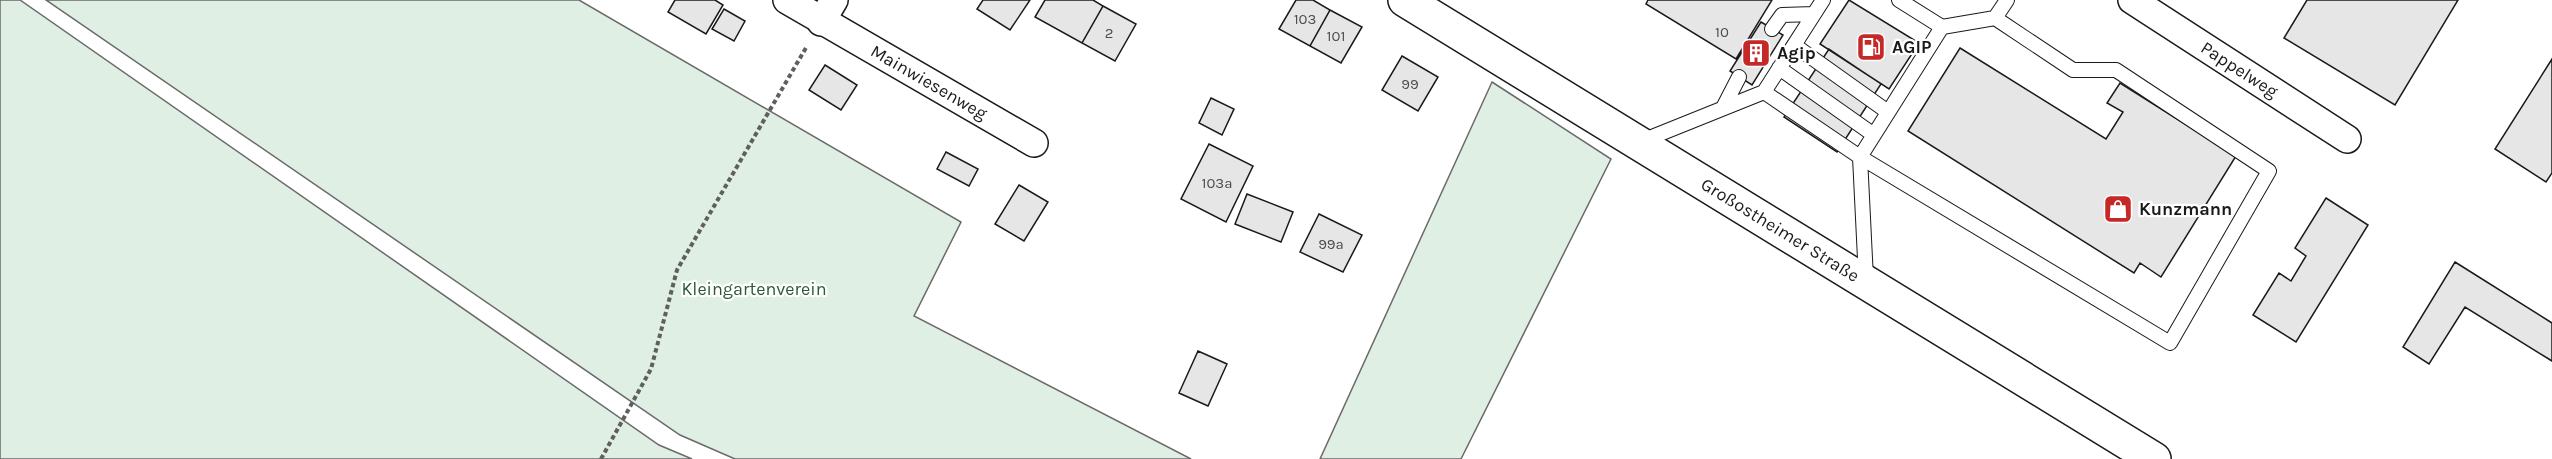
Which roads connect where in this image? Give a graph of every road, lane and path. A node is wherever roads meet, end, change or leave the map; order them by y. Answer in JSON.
{"nodes":[{"id":1,"x":787,"y":0,"type":"edge"},
{"id":2,"x":1406,"y":0,"type":"edge"},
{"id":3,"x":1823,"y":0,"type":"edge"},
{"id":4,"x":1899,"y":0,"type":"edge"},
{"id":5,"x":2007,"y":0,"type":"edge"},
{"id":6,"x":2132,"y":0,"type":"edge"},
{"id":7,"x":828,"y":11,"type":"edge"},
{"id":8,"x":1814,"y":14,"type":"junction"},
{"id":9,"x":1995,"y":18,"type":"junction"},
{"id":10,"x":1942,"y":27,"type":"junction"},
{"id":11,"x":1772,"y":28,"type":"dead end"},
{"id":12,"x":1794,"y":45,"type":"junction"},
{"id":13,"x":1779,"y":68,"type":"junction"},
{"id":14,"x":1739,"y":77,"type":"dead end"},
{"id":15,"x":1764,"y":92,"type":"junction"},
{"id":16,"x":1723,"y":108,"type":"junction"},
{"id":17,"x":1888,"y":112,"type":"junction"},
{"id":18,"x":1874,"y":135,"type":"junction"},
{"id":19,"x":2347,"y":139,"type":"dead end"},
{"id":20,"x":1638,"y":142,"type":"junction"},
{"id":21,"x":1034,"y":143,"type":"dead end"},
{"id":22,"x":1860,"y":157,"type":"junction"},
{"id":23,"x":1866,"y":284,"type":"junction"},
{"id":24,"x":601,"y":459,"type":"edge"},
{"id":25,"x":2154,"y":459,"type":"edge"}],
"edges":[{"from":1,"to":7,"type":"street","name":"Mainwiesenweg"},
{"from":2,"to":20,"type":"main road","name":"Großostheimer Straße"},
{"from":3,"to":8,"type":"lane"},
{"from":4,"to":10,"type":"lane"},
{"from":5,"to":9,"type":"lane"},
{"from":6,"to":19,"type":"street","name":"Pappelweg"},
{"from":7,"to":21,"type":"street","name":"Mainwiesenweg"},
{"from":7,"to":24,"type":"path"},
{"from":8,"to":11,"type":"lane"},
{"from":8,"to":12,"type":"lane"},
{"from":9,"to":10,"type":"lane"},
{"from":9,"to":22,"type":"lane"},
{"from":10,"to":17,"type":"lane"},
{"from":12,"to":13,"type":"lane"},
{"from":12,"to":17,"type":"lane"},
{"from":13,"to":15,"type":"lane"},
{"from":13,"to":18,"type":"lane"},
{"from":14,"to":16,"type":"lane"},
{"from":15,"to":16,"type":"lane"},
{"from":15,"to":22,"type":"lane"},
{"from":16,"to":20,"type":"lane"},
{"from":17,"to":18,"type":"lane"},
{"from":18,"to":22,"type":"lane"},
{"from":20,"to":23,"type":"main road","name":"Großostheimer Straße"},
{"from":22,"to":23,"type":"lane"},
{"from":23,"to":25,"type":"main road","name":"Großostheimer Straße"}]}
